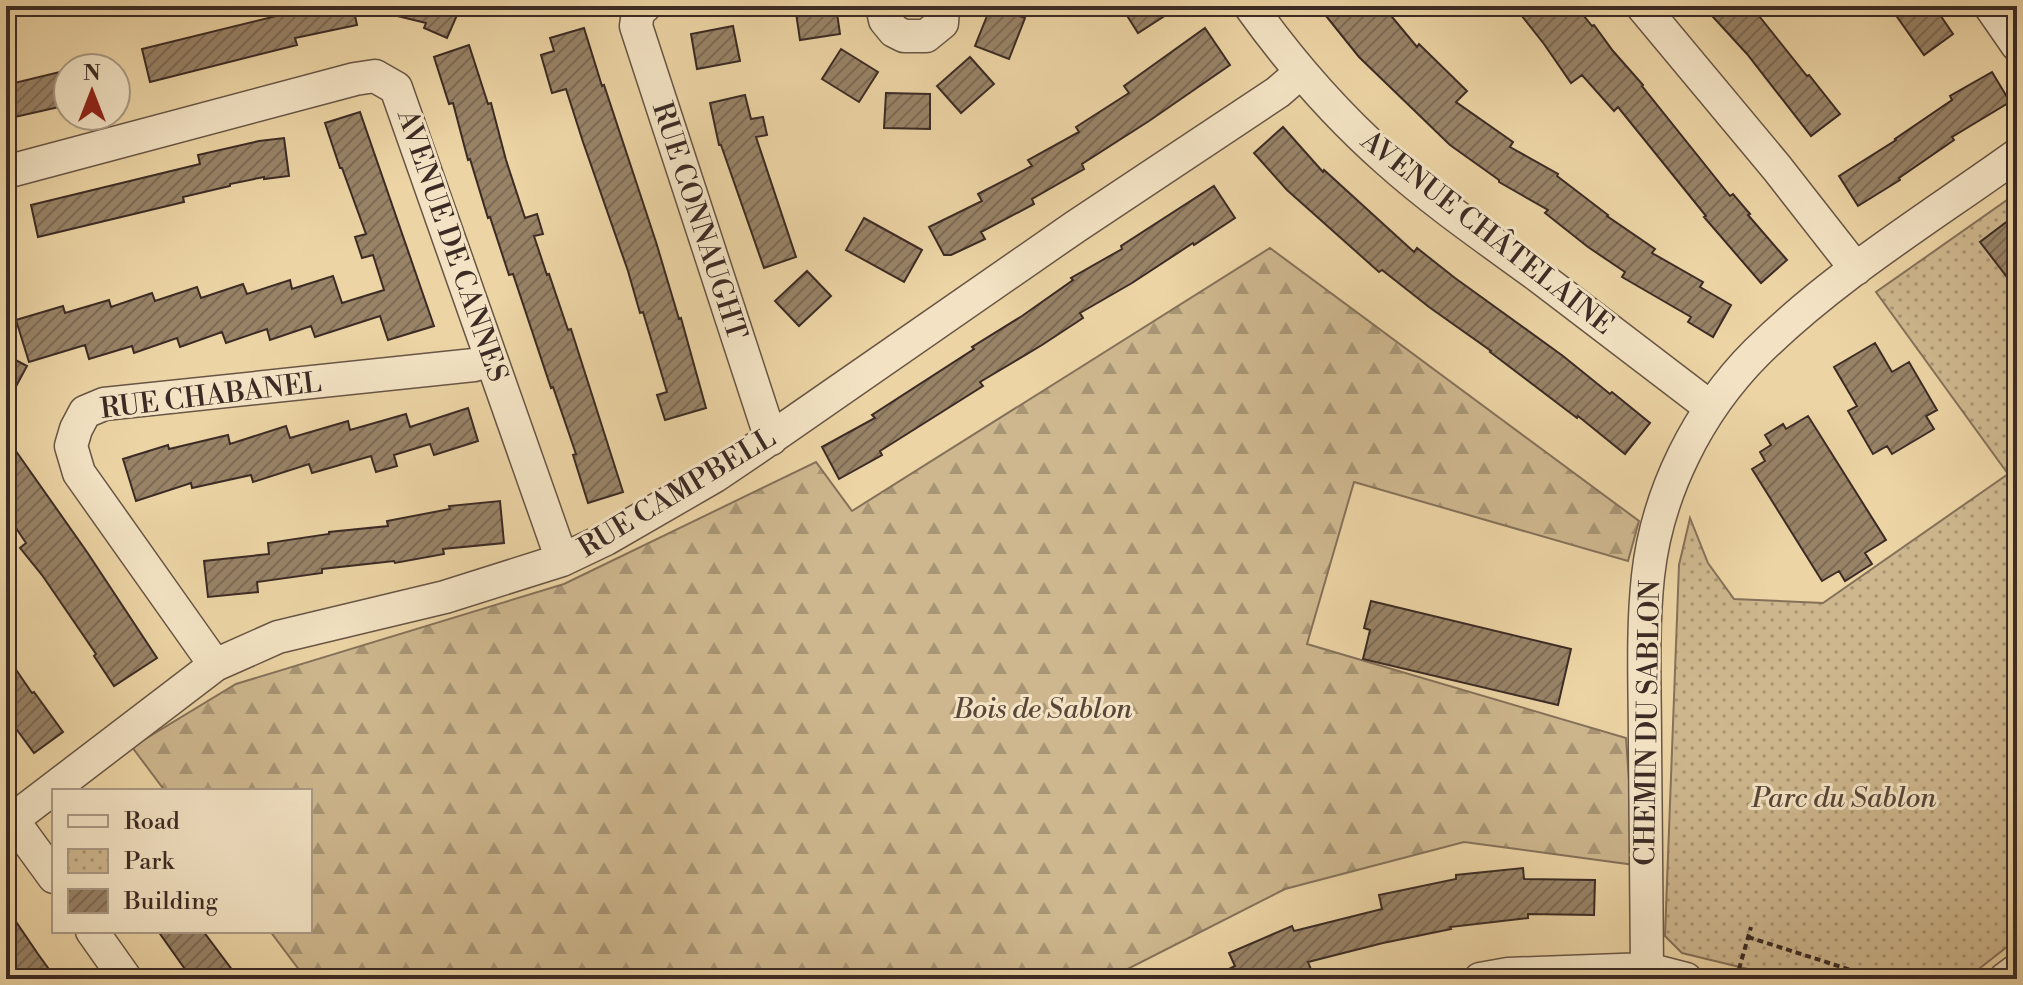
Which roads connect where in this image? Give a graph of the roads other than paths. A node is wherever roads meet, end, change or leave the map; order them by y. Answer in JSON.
{"nodes":[{"id":1,"x":645,"y":6,"type":"edge"},
{"id":2,"x":882,"y":6,"type":"edge"},
{"id":3,"x":943,"y":6,"type":"edge"},
{"id":4,"x":1250,"y":6,"type":"edge"},
{"id":5,"x":1642,"y":6,"type":"edge"},
{"id":6,"x":1990,"y":6,"type":"edge"},
{"id":7,"x":2017,"y":45,"type":"edge"},
{"id":8,"x":1301,"y":72,"type":"junction"},
{"id":9,"x":2017,"y":155,"type":"edge"},
{"id":10,"x":6,"y":172,"type":"edge"},
{"id":11,"x":1856,"y":269,"type":"junction"},
{"id":12,"x":490,"y":359,"type":"junction"},
{"id":13,"x":1710,"y":407,"type":"junction"},
{"id":14,"x":771,"y":439,"type":"junction"},
{"id":15,"x":562,"y":560,"type":"junction"},
{"id":16,"x":215,"y":665,"type":"junction"},
{"id":17,"x":9,"y":816,"type":"edge"},
{"id":18,"x":52,"y":874,"type":"edge"},
{"id":19,"x":93,"y":933,"type":"edge"},
{"id":20,"x":1647,"y":969,"type":"junction"},
{"id":21,"x":2017,"y":970,"type":"edge"},
{"id":22,"x":126,"y":979,"type":"edge"},
{"id":23,"x":1480,"y":979,"type":"edge"},
{"id":24,"x":1686,"y":979,"type":"edge"},
{"id":25,"x":2005,"y":979,"type":"edge"}],
"edges":[{"from":1,"to":14,"type":"street","name":"RUE CONNAUGHT"},
{"from":2,"to":3,"type":"street"},
{"from":4,"to":8,"type":"street","name":"AVENUE CHÂTELAINE"},
{"from":5,"to":11,"type":"street"},
{"from":6,"to":7,"type":"street"},
{"from":8,"to":13,"type":"street","name":"AVENUE CHÂTELAINE"},
{"from":8,"to":14,"type":"street","name":"RUE CAMPBELL"},
{"from":9,"to":11,"type":"street","name":"CHEMIN DU SABLON"},
{"from":10,"to":12,"type":"street","name":"AVENUE DE CANNES"},
{"from":11,"to":13,"type":"street","name":"CHEMIN DU SABLON"},
{"from":12,"to":15,"type":"street","name":"AVENUE DE CANNES"},
{"from":12,"to":16,"type":"street","name":"RUE CHABANEL"},
{"from":13,"to":20,"type":"street","name":"CHEMIN DU SABLON"},
{"from":14,"to":15,"type":"street","name":"RUE CAMPBELL"},
{"from":15,"to":16,"type":"street","name":"RUE CAMPBELL"},
{"from":16,"to":17,"type":"street","name":"RUE CAMPBELL"},
{"from":17,"to":18,"type":"street"},
{"from":19,"to":22,"type":"street"},
{"from":20,"to":23,"type":"street"},
{"from":20,"to":24,"type":"street"},
{"from":21,"to":25,"type":"street"}]}
